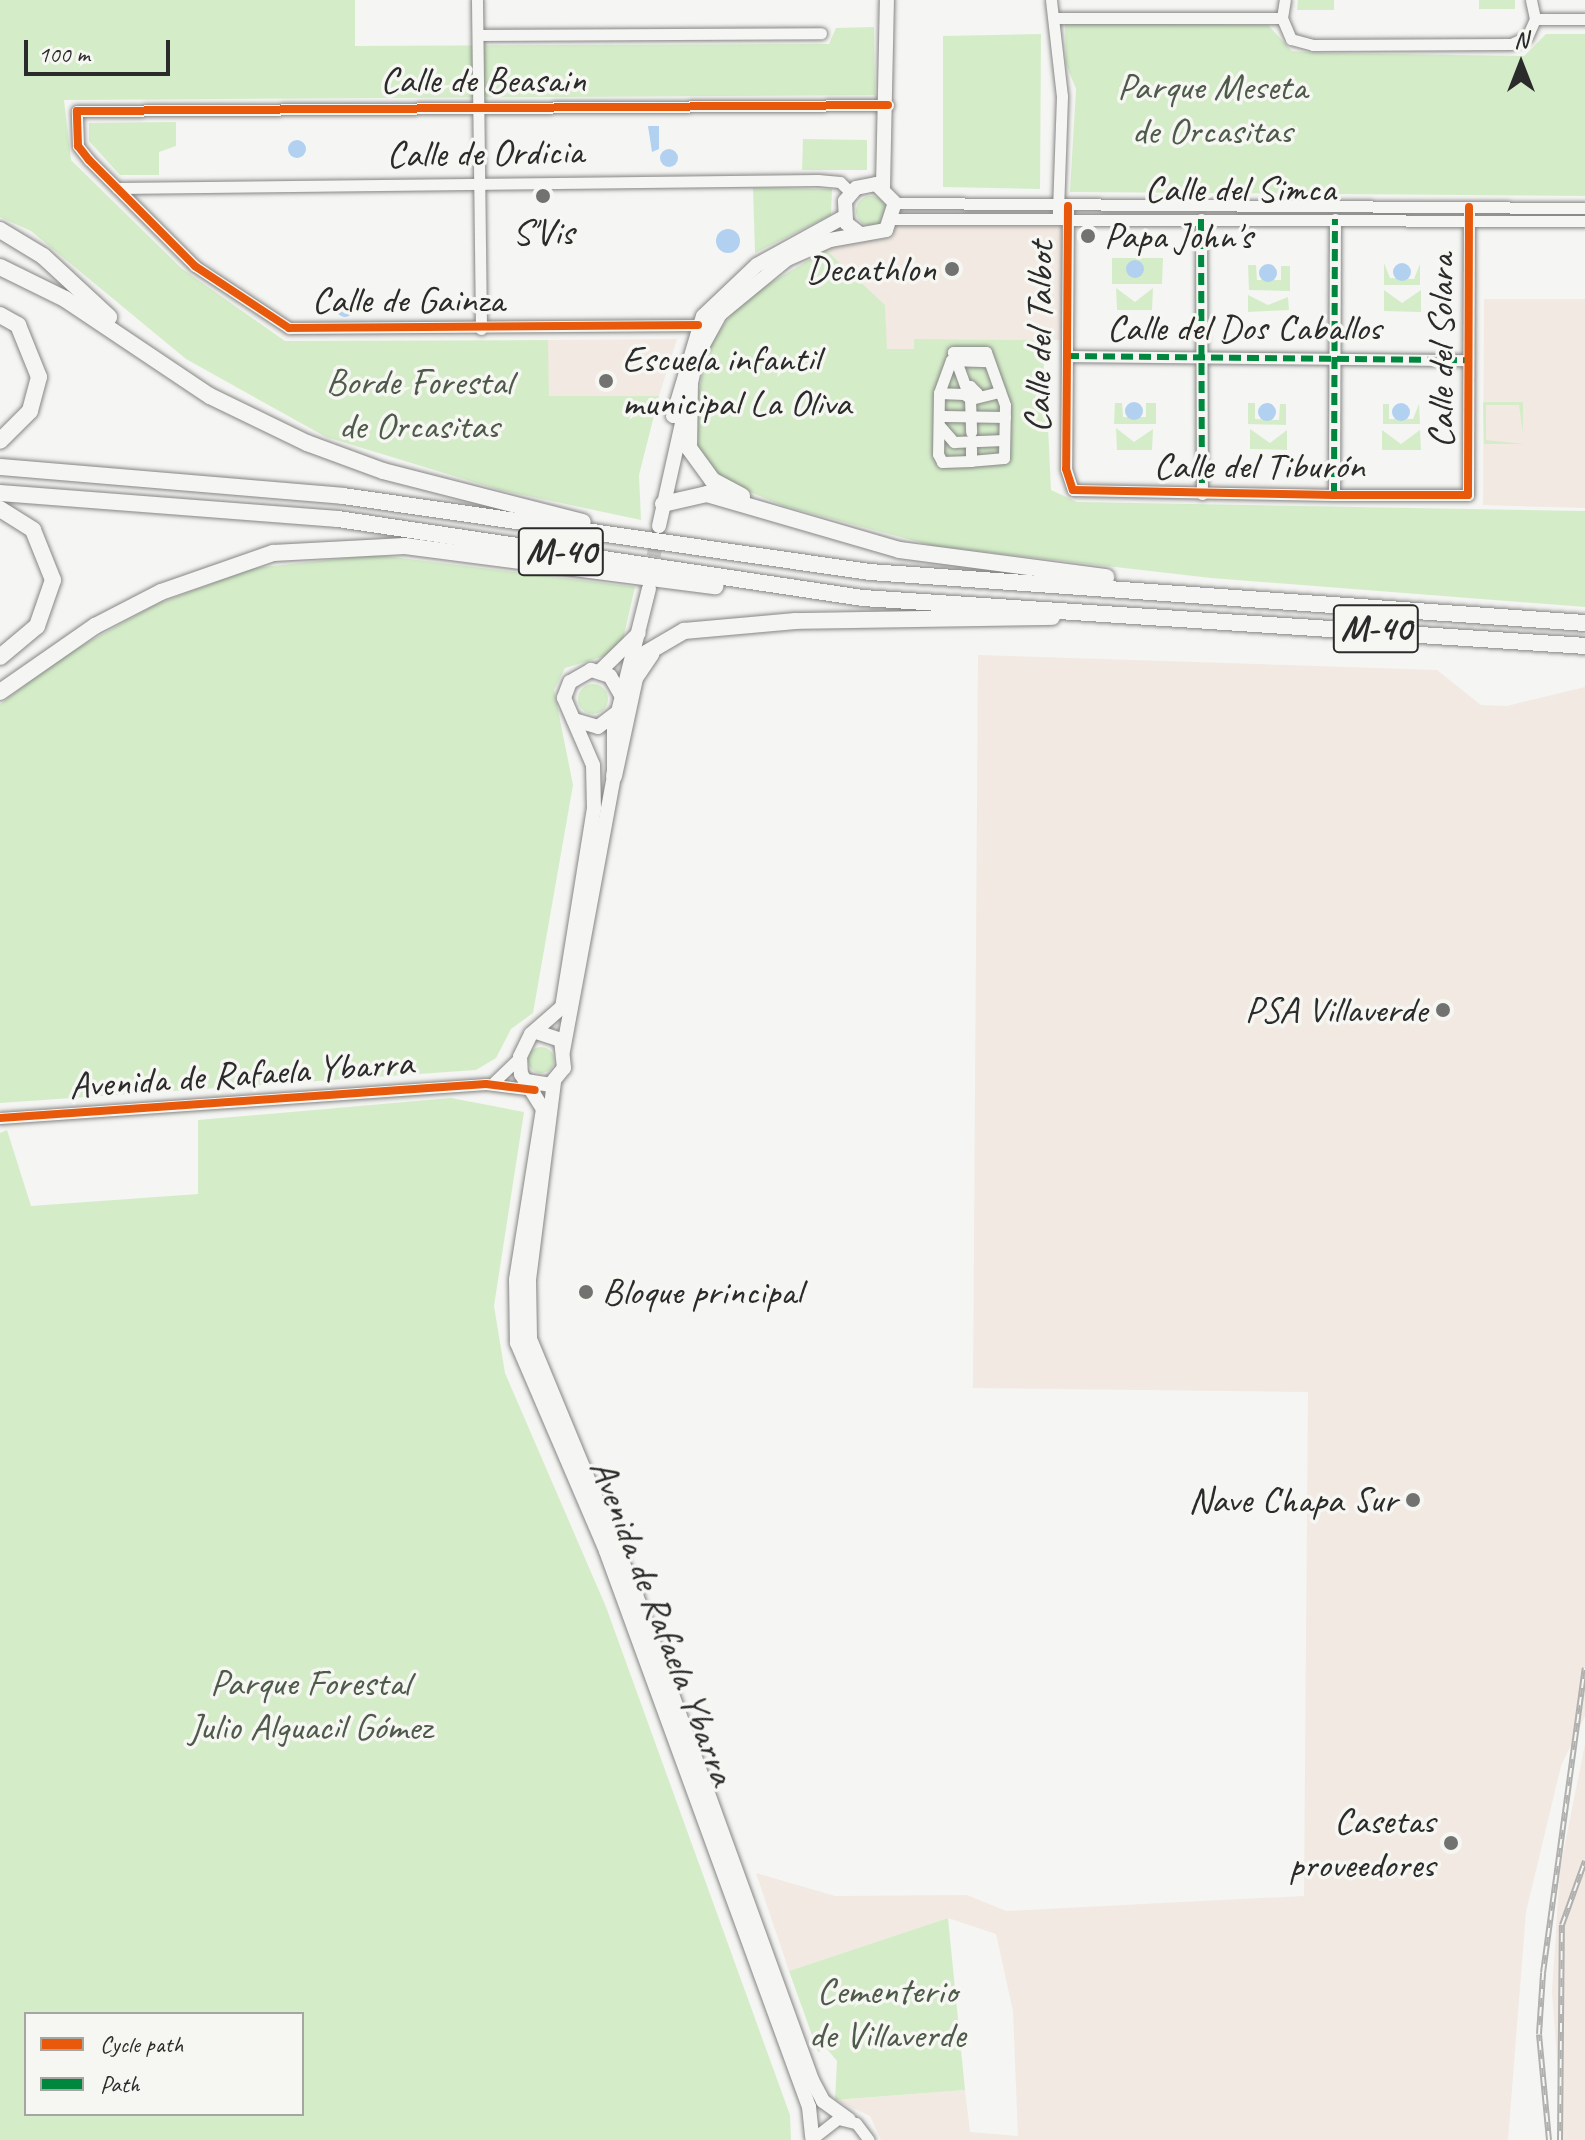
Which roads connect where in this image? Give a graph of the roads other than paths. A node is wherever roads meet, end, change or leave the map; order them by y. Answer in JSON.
{"nodes":[{"id":1,"x":477,"y":0,"type":"edge"},
{"id":2,"x":887,"y":0,"type":"edge"},
{"id":3,"x":1051,"y":0,"type":"edge"},
{"id":4,"x":1285,"y":0,"type":"edge"},
{"id":5,"x":1531,"y":0,"type":"edge"},
{"id":6,"x":1057,"y":18,"type":"junction"},
{"id":7,"x":1282,"y":18,"type":"junction"},
{"id":8,"x":1535,"y":19,"type":"junction"},
{"id":9,"x":1585,"y":19,"type":"edge"},
{"id":10,"x":821,"y":33,"type":"dead end"},
{"id":11,"x":478,"y":35,"type":"junction"},
{"id":12,"x":888,"y":105,"type":"junction"},
{"id":13,"x":479,"y":108,"type":"junction"},
{"id":14,"x":77,"y":111,"type":"joint"},
{"id":15,"x":480,"y":183,"type":"junction"},
{"id":16,"x":883,"y":187,"type":"junction"},
{"id":17,"x":117,"y":188,"type":"junction"},
{"id":18,"x":850,"y":192,"type":"junction"},
{"id":19,"x":895,"y":203,"type":"junction"},
{"id":20,"x":1469,"y":207,"type":"junction"},
{"id":21,"x":1585,"y":208,"type":"edge"},
{"id":22,"x":1063,"y":212,"type":"junction"},
{"id":23,"x":844,"y":217,"type":"junction"},
{"id":24,"x":895,"y":219,"type":"junction"},
{"id":25,"x":1201,"y":219,"type":"junction"},
{"id":26,"x":1335,"y":219,"type":"junction"},
{"id":27,"x":1469,"y":220,"type":"junction"},
{"id":28,"x":1585,"y":221,"type":"edge"},
{"id":29,"x":0,"y":230,"type":"edge"},
{"id":30,"x":860,"y":234,"type":"junction"},
{"id":31,"x":0,"y":267,"type":"edge"},
{"id":32,"x":0,"y":315,"type":"edge"},
{"id":33,"x":698,"y":325,"type":"junction"},
{"id":34,"x":481,"y":329,"type":"junction"},
{"id":35,"x":1067,"y":356,"type":"junction"},
{"id":36,"x":1201,"y":357,"type":"junction"},
{"id":37,"x":1334,"y":358,"type":"junction"},
{"id":38,"x":951,"y":360,"type":"junction"},
{"id":39,"x":1468,"y":360,"type":"junction"},
{"id":40,"x":174,"y":372,"type":"junction"},
{"id":41,"x":690,"y":380,"type":"junction"},
{"id":42,"x":1000,"y":392,"type":"junction"},
{"id":43,"x":944,"y":393,"type":"junction"},
{"id":44,"x":969,"y":393,"type":"junction"},
{"id":45,"x":964,"y":416,"type":"junction"},
{"id":46,"x":1005,"y":417,"type":"junction"},
{"id":47,"x":942,"y":424,"type":"junction"},
{"id":48,"x":968,"y":440,"type":"junction"},
{"id":49,"x":1004,"y":440,"type":"junction"},
{"id":50,"x":0,"y":441,"type":"edge"},
{"id":51,"x":965,"y":461,"type":"junction"},
{"id":52,"x":0,"y":467,"type":"edge"},
{"id":53,"x":1066,"y":469,"type":"joint"},
{"id":54,"x":0,"y":493,"type":"edge"},
{"id":55,"x":1202,"y":494,"type":"junction"},
{"id":56,"x":1334,"y":495,"type":"junction"},
{"id":57,"x":1468,"y":495,"type":"joint"},
{"id":58,"x":663,"y":504,"type":"junction"},
{"id":59,"x":0,"y":509,"type":"edge"},
{"id":60,"x":659,"y":526,"type":"tunnel mouth"},
{"id":61,"x":852,"y":539,"type":"junction"},
{"id":62,"x":670,"y":546,"type":"junction"},
{"id":63,"x":748,"y":584,"type":"junction"},
{"id":64,"x":649,"y":589,"type":"tunnel mouth"},
{"id":65,"x":1194,"y":594,"type":"junction"},
{"id":66,"x":1122,"y":613,"type":"junction"},
{"id":67,"x":644,"y":621,"type":"junction"},
{"id":68,"x":1585,"y":623,"type":"edge"},
{"id":69,"x":711,"y":629,"type":"junction"},
{"id":70,"x":1585,"y":646,"type":"edge"},
{"id":71,"x":0,"y":657,"type":"edge"},
{"id":72,"x":636,"y":659,"type":"junction"},
{"id":73,"x":600,"y":671,"type":"junction"},
{"id":74,"x":0,"y":692,"type":"edge"},
{"id":75,"x":621,"y":695,"type":"junction"},
{"id":76,"x":614,"y":718,"type":"junction"},
{"id":77,"x":574,"y":720,"type":"junction"},
{"id":78,"x":614,"y":776,"type":"junction"},
{"id":79,"x":531,"y":1034,"type":"junction"},
{"id":80,"x":563,"y":1051,"type":"junction"},
{"id":81,"x":520,"y":1057,"type":"junction"},
{"id":82,"x":554,"y":1082,"type":"junction"},
{"id":83,"x":486,"y":1084,"type":"junction"},
{"id":84,"x":531,"y":1085,"type":"junction"},
{"id":85,"x":0,"y":1118,"type":"edge"},
{"id":86,"x":849,"y":2120,"type":"junction"},
{"id":87,"x":812,"y":2139,"type":"edge"},
{"id":88,"x":869,"y":2140,"type":"edge"}],
"edges":[{"from":1,"to":11,"type":"street"},
{"from":2,"to":12,"type":"main road"},
{"from":3,"to":6,"type":"street","name":"Calle del Talbot"},
{"from":4,"to":7,"type":"street"},
{"from":5,"to":8,"type":"street"},
{"from":6,"to":7,"type":"street"},
{"from":6,"to":22,"type":"street","name":"Calle del Talbot"},
{"from":7,"to":8,"type":"street"},
{"from":8,"to":9,"type":"street"},
{"from":10,"to":11,"type":"street"},
{"from":11,"to":13,"type":"street"},
{"from":12,"to":13,"type":"street","name":"Calle de Beasain"},
{"from":12,"to":16,"type":"main road"},
{"from":13,"to":14,"type":"street","name":"Calle de Beasain"},
{"from":13,"to":15,"type":"street"},
{"from":14,"to":17,"type":"street","name":"Calle de Gainza"},
{"from":15,"to":17,"type":"street","name":"Calle de Ordicia"},
{"from":15,"to":18,"type":"street","name":"Calle de Ordicia"},
{"from":15,"to":34,"type":"street"},
{"from":16,"to":18,"type":"main road"},
{"from":16,"to":19,"type":"main road"},
{"from":17,"to":34,"type":"street","name":"Calle de Gainza"},
{"from":18,"to":23,"type":"main road"},
{"from":19,"to":22,"type":"street","name":"Calle del Simca"},
{"from":19,"to":24,"type":"main road"},
{"from":20,"to":21,"type":"street","name":"Calle del Simca"},
{"from":20,"to":22,"type":"street","name":"Calle del Simca"},
{"from":20,"to":27,"type":"street","name":"Calle del Solara"},
{"from":22,"to":24,"type":"street","name":"Calle del Simca"},
{"from":22,"to":25,"type":"street","name":"Calle del Simca"},
{"from":22,"to":35,"type":"street","name":"Calle del Talbot"},
{"from":23,"to":30,"type":"main road"},
{"from":23,"to":33,"type":"main road"},
{"from":24,"to":30,"type":"main road"},
{"from":25,"to":26,"type":"street","name":"Calle del Simca"},
{"from":25,"to":36,"type":"street"},
{"from":26,"to":27,"type":"street","name":"Calle del Simca"},
{"from":26,"to":37,"type":"street"},
{"from":27,"to":28,"type":"street","name":"Calle del Simca"},
{"from":27,"to":39,"type":"street","name":"Calle del Solara"},
{"from":29,"to":40,"type":"highway"},
{"from":30,"to":41,"type":"main road"},
{"from":31,"to":40,"type":"highway"},
{"from":32,"to":50,"type":"highway"},
{"from":33,"to":34,"type":"street","name":"Calle de Gainza"},
{"from":33,"to":58,"type":"main road"},
{"from":35,"to":36,"type":"street","name":"Calle del Dos Caballos"},
{"from":35,"to":53,"type":"street","name":"Calle del Talbot"},
{"from":36,"to":37,"type":"street","name":"Calle del Dos Caballos"},
{"from":36,"to":55,"type":"street"},
{"from":37,"to":39,"type":"street","name":"Calle del Dos Caballos"},
{"from":37,"to":56,"type":"street"},
{"from":38,"to":42,"type":"street"},
{"from":38,"to":43,"type":"street"},
{"from":38,"to":44,"type":"street"},
{"from":39,"to":57,"type":"street","name":"Calle del Solara"},
{"from":40,"to":62,"type":"highway"},
{"from":41,"to":58,"type":"main road"},
{"from":41,"to":61,"type":"highway"},
{"from":42,"to":44,"type":"street"},
{"from":42,"to":46,"type":"street"},
{"from":43,"to":44,"type":"street"},
{"from":43,"to":47,"type":"street"},
{"from":44,"to":45,"type":"street"},
{"from":45,"to":46,"type":"street"},
{"from":45,"to":47,"type":"street"},
{"from":45,"to":48,"type":"street"},
{"from":45,"to":48,"type":"street"},
{"from":46,"to":49,"type":"street"},
{"from":47,"to":48,"type":"street"},
{"from":47,"to":51,"type":"street"},
{"from":48,"to":49,"type":"street"},
{"from":48,"to":51,"type":"street"},
{"from":49,"to":51,"type":"street"},
{"from":52,"to":62,"type":"highway","number":"M-40"},
{"from":53,"to":55,"type":"street","name":"Calle del Tiburón"},
{"from":54,"to":63,"type":"highway","number":"M-40"},
{"from":55,"to":56,"type":"street","name":"Calle del Tiburón"},
{"from":56,"to":57,"type":"street","name":"Calle del Tiburón"},
{"from":58,"to":60,"type":"main road"},
{"from":58,"to":61,"type":"highway"},
{"from":59,"to":71,"type":"highway"},
{"from":61,"to":65,"type":"highway"},
{"from":62,"to":65,"type":"highway","number":"M-40"},
{"from":63,"to":66,"type":"highway","number":"M-40"},
{"from":63,"to":74,"type":"highway"},
{"from":64,"to":67,"type":"main road","name":"Avenida de Rafaela Ybarra"},
{"from":65,"to":68,"type":"highway","number":"M-40"},
{"from":66,"to":69,"type":"highway"},
{"from":66,"to":70,"type":"highway","number":"M-40"},
{"from":67,"to":72,"type":"main road","name":"Avenida de Rafaela Ybarra"},
{"from":67,"to":73,"type":"main road","name":"Avenida de Rafaela Ybarra"},
{"from":69,"to":72,"type":"highway"},
{"from":69,"to":78,"type":"highway"},
{"from":72,"to":75,"type":"main road","name":"Avenida de Rafaela Ybarra"},
{"from":73,"to":75,"type":"main road"},
{"from":73,"to":77,"type":"main road","name":"Avenida de Rafaela Ybarra"},
{"from":75,"to":76,"type":"main road","name":"Avenida de Rafaela Ybarra"},
{"from":76,"to":77,"type":"main road"},
{"from":76,"to":78,"type":"main road","name":"Avenida de Rafaela Ybarra"},
{"from":77,"to":79,"type":"main road","name":"Avenida de Rafaela Ybarra"},
{"from":78,"to":80,"type":"main road","name":"Avenida de Rafaela Ybarra"},
{"from":79,"to":80,"type":"main road"},
{"from":79,"to":81,"type":"main road","name":"Avenida de Rafaela Ybarra"},
{"from":80,"to":82,"type":"main road","name":"Avenida de Rafaela Ybarra"},
{"from":81,"to":83,"type":"street"},
{"from":81,"to":84,"type":"main road","name":"Avenida de Rafaela Ybarra"},
{"from":82,"to":84,"type":"main road"},
{"from":82,"to":86,"type":"main road","name":"Avenida de Rafaela Ybarra"},
{"from":83,"to":84,"type":"street","name":"Avenida de Rafaela Ybarra"},
{"from":83,"to":85,"type":"street","name":"Avenida de Rafaela Ybarra"},
{"from":84,"to":87,"type":"main road","name":"Avenida de Rafaela Ybarra"},
{"from":86,"to":87,"type":"street"},
{"from":86,"to":88,"type":"street"}]}
